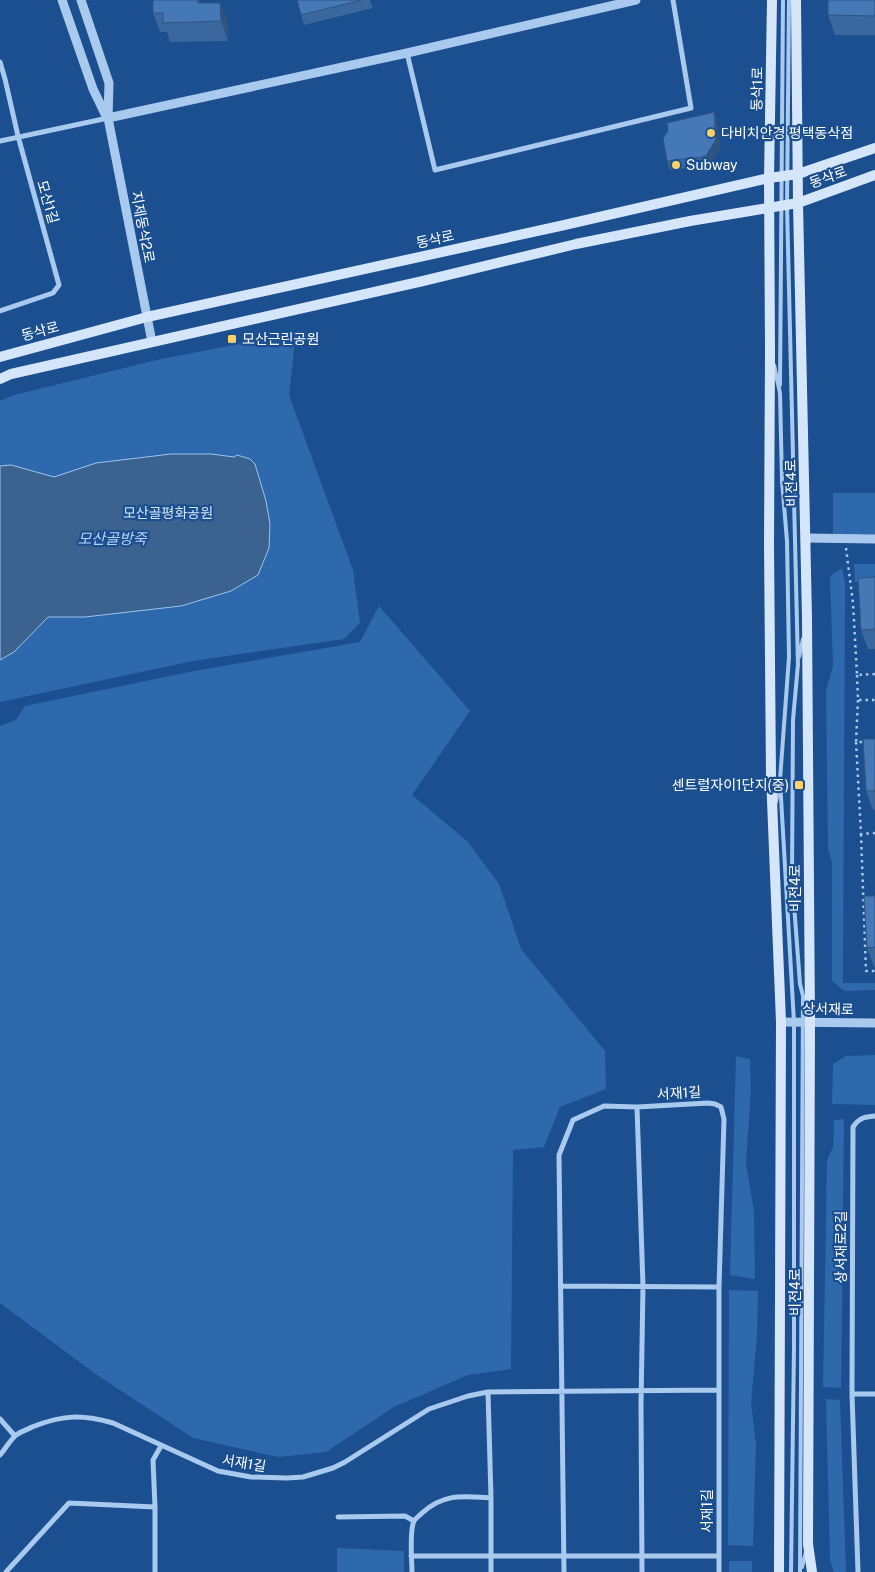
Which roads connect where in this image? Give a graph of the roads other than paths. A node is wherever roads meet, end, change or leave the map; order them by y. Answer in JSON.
{"nodes":[{"id":1,"x":62,"y":0,"type":"edge"},
{"id":2,"x":81,"y":0,"type":"edge"},
{"id":3,"x":636,"y":0,"type":"edge"},
{"id":4,"x":673,"y":0,"type":"edge"},
{"id":5,"x":783,"y":0,"type":"edge"},
{"id":6,"x":788,"y":0,"type":"edge"},
{"id":7,"x":796,"y":0,"type":"edge"},
{"id":8,"x":773,"y":2,"type":"edge"},
{"id":9,"x":407,"y":52,"type":"junction"},
{"id":10,"x":0,"y":62,"type":"edge"},
{"id":11,"x":3,"y":79,"type":"edge"},
{"id":12,"x":108,"y":118,"type":"junction"},
{"id":13,"x":18,"y":136,"type":"junction"},
{"id":14,"x":0,"y":140,"type":"edge"},
{"id":15,"x":875,"y":148,"type":"edge"},
{"id":16,"x":789,"y":175,"type":"junction"},
{"id":17,"x":875,"y":175,"type":"edge"},
{"id":18,"x":769,"y":178,"type":"junction"},
{"id":19,"x":789,"y":205,"type":"junction"},
{"id":20,"x":769,"y":208,"type":"junction"},
{"id":21,"x":0,"y":310,"type":"edge"},
{"id":22,"x":146,"y":317,"type":"junction"},
{"id":23,"x":152,"y":342,"type":"junction"},
{"id":24,"x":770,"y":351,"type":"junction"},
{"id":25,"x":0,"y":357,"type":"edge"},
{"id":26,"x":0,"y":379,"type":"edge"},
{"id":27,"x":780,"y":393,"type":"junction"},
{"id":28,"x":806,"y":538,"type":"junction"},
{"id":29,"x":875,"y":539,"type":"edge"},
{"id":30,"x":807,"y":618,"type":"junction"},
{"id":31,"x":798,"y":666,"type":"junction"},
{"id":32,"x":780,"y":780,"type":"junction"},
{"id":33,"x":773,"y":815,"type":"junction"},
{"id":34,"x":803,"y":996,"type":"junction"},
{"id":35,"x":781,"y":1022,"type":"junction"},
{"id":36,"x":802,"y":1022,"type":"junction"},
{"id":37,"x":875,"y":1023,"type":"edge"},
{"id":38,"x":638,"y":1107,"type":"junction"},
{"id":39,"x":875,"y":1116,"type":"edge"},
{"id":40,"x":561,"y":1286,"type":"junction"},
{"id":41,"x":643,"y":1286,"type":"junction"},
{"id":42,"x":719,"y":1287,"type":"junction"},
{"id":43,"x":642,"y":1390,"type":"junction"},
{"id":44,"x":719,"y":1390,"type":"junction"},
{"id":45,"x":488,"y":1392,"type":"junction"},
{"id":46,"x":563,"y":1392,"type":"junction"},
{"id":47,"x":852,"y":1394,"type":"junction"},
{"id":48,"x":875,"y":1394,"type":"edge"},
{"id":49,"x":0,"y":1420,"type":"edge"},
{"id":50,"x":16,"y":1436,"type":"junction"},
{"id":51,"x":161,"y":1446,"type":"junction"},
{"id":52,"x":0,"y":1455,"type":"edge"},
{"id":53,"x":491,"y":1498,"type":"junction"},
{"id":54,"x":155,"y":1507,"type":"junction"},
{"id":55,"x":338,"y":1517,"type":"dead end"},
{"id":56,"x":414,"y":1521,"type":"junction"},
{"id":57,"x":808,"y":1544,"type":"junction"},
{"id":58,"x":412,"y":1556,"type":"junction"},
{"id":59,"x":642,"y":1556,"type":"junction"},
{"id":60,"x":718,"y":1556,"type":"junction"},
{"id":61,"x":491,"y":1557,"type":"junction"},
{"id":62,"x":564,"y":1557,"type":"junction"},
{"id":63,"x":6,"y":1572,"type":"edge"},
{"id":64,"x":155,"y":1572,"type":"edge"},
{"id":65,"x":412,"y":1572,"type":"edge"},
{"id":66,"x":491,"y":1572,"type":"edge"},
{"id":67,"x":564,"y":1572,"type":"edge"},
{"id":68,"x":642,"y":1572,"type":"edge"},
{"id":69,"x":719,"y":1572,"type":"edge"},
{"id":70,"x":780,"y":1572,"type":"edge"},
{"id":71,"x":791,"y":1572,"type":"edge"},
{"id":72,"x":801,"y":1572,"type":"edge"},
{"id":73,"x":812,"y":1572,"type":"edge"},
{"id":74,"x":858,"y":1572,"type":"edge"}],
"edges":[{"from":1,"to":12,"type":"street","name":"지제동삭2로"},
{"from":2,"to":12,"type":"street","name":"지제동삭2로"},
{"from":3,"to":9,"type":"street"},
{"from":4,"to":9,"type":"street"},
{"from":5,"to":16,"type":"lane"},
{"from":6,"to":16,"type":"lane"},
{"from":7,"to":16,"type":"main road"},
{"from":8,"to":18,"type":"main road","name":"동삭1로"},
{"from":9,"to":12,"type":"street"},
{"from":10,"to":11,"type":"street","name":"모산1길"},
{"from":11,"to":13,"type":"street","name":"모산1길"},
{"from":12,"to":13,"type":"street"},
{"from":12,"to":22,"type":"street","name":"지제동삭2로"},
{"from":13,"to":14,"type":"street"},
{"from":13,"to":21,"type":"street","name":"모산1길"},
{"from":15,"to":16,"type":"main road","name":"동삭로"},
{"from":16,"to":18,"type":"main road","name":"동삭로"},
{"from":16,"to":19,"type":"main road"},
{"from":16,"to":19,"type":"lane"},
{"from":17,"to":19,"type":"main road","name":"동삭로"},
{"from":18,"to":20,"type":"main road","name":"동삭1로"},
{"from":18,"to":22,"type":"main road","name":"동삭로"},
{"from":19,"to":20,"type":"main road","name":"동삭로"},
{"from":19,"to":27,"type":"lane"},
{"from":19,"to":28,"type":"main road","name":"비전4로"},
{"from":19,"to":31,"type":"lane"},
{"from":20,"to":23,"type":"main road","name":"동삭로"},
{"from":20,"to":24,"type":"main road","name":"비전4로"},
{"from":22,"to":23,"type":"street","name":"지제동삭2로"},
{"from":22,"to":25,"type":"main road","name":"동삭로"},
{"from":23,"to":26,"type":"main road","name":"동삭로"},
{"from":24,"to":27,"type":"lane"},
{"from":24,"to":33,"type":"main road","name":"비전4로"},
{"from":27,"to":32,"type":"lane"},
{"from":28,"to":29,"type":"street"},
{"from":28,"to":30,"type":"main road","name":"비전4로"},
{"from":30,"to":31,"type":"lane"},
{"from":30,"to":36,"type":"main road","name":"비전4로"},
{"from":31,"to":34,"type":"lane"},
{"from":32,"to":33,"type":"lane"},
{"from":32,"to":36,"type":"lane"},
{"from":33,"to":35,"type":"main road","name":"비전4로"},
{"from":34,"to":36,"type":"lane"},
{"from":34,"to":36,"type":"lane"},
{"from":35,"to":36,"type":"street","name":"상서재로"},
{"from":35,"to":70,"type":"main road","name":"비전4로"},
{"from":36,"to":37,"type":"street","name":"상서재로"},
{"from":36,"to":57,"type":"main road","name":"비전4로"},
{"from":36,"to":71,"type":"lane"},
{"from":36,"to":72,"type":"lane"},
{"from":38,"to":40,"type":"street"},
{"from":38,"to":41,"type":"street","name":"서재1길"},
{"from":38,"to":42,"type":"street","name":"서재1길"},
{"from":39,"to":47,"type":"street","name":"상서재로2길"},
{"from":40,"to":41,"type":"street"},
{"from":40,"to":46,"type":"street"},
{"from":41,"to":42,"type":"street"},
{"from":41,"to":43,"type":"street","name":"서재1길"},
{"from":42,"to":44,"type":"street","name":"서재1길"},
{"from":43,"to":44,"type":"street","name":"서재1길"},
{"from":43,"to":46,"type":"street","name":"서재1길"},
{"from":43,"to":59,"type":"street","name":"서재1길"},
{"from":44,"to":60,"type":"street","name":"서재1길"},
{"from":45,"to":46,"type":"street","name":"서재1길"},
{"from":45,"to":51,"type":"street","name":"서재1길"},
{"from":45,"to":53,"type":"street"},
{"from":46,"to":62,"type":"street"},
{"from":47,"to":48,"type":"street"},
{"from":47,"to":74,"type":"street","name":"상서재로2길"},
{"from":49,"to":50,"type":"street"},
{"from":50,"to":51,"type":"street","name":"서재1길"},
{"from":50,"to":52,"type":"street","name":"서재1길"},
{"from":51,"to":54,"type":"street"},
{"from":53,"to":56,"type":"street"},
{"from":53,"to":61,"type":"street"},
{"from":54,"to":63,"type":"street"},
{"from":54,"to":64,"type":"street"},
{"from":55,"to":56,"type":"street"},
{"from":56,"to":58,"type":"street"},
{"from":57,"to":72,"type":"lane"},
{"from":57,"to":73,"type":"main road","name":"비전4로"},
{"from":58,"to":61,"type":"street"},
{"from":58,"to":65,"type":"street"},
{"from":59,"to":60,"type":"street"},
{"from":59,"to":62,"type":"street"},
{"from":59,"to":68,"type":"street","name":"서재1길"},
{"from":60,"to":69,"type":"street","name":"서재1길"},
{"from":61,"to":62,"type":"street"},
{"from":61,"to":66,"type":"street"},
{"from":62,"to":67,"type":"street"}]}
